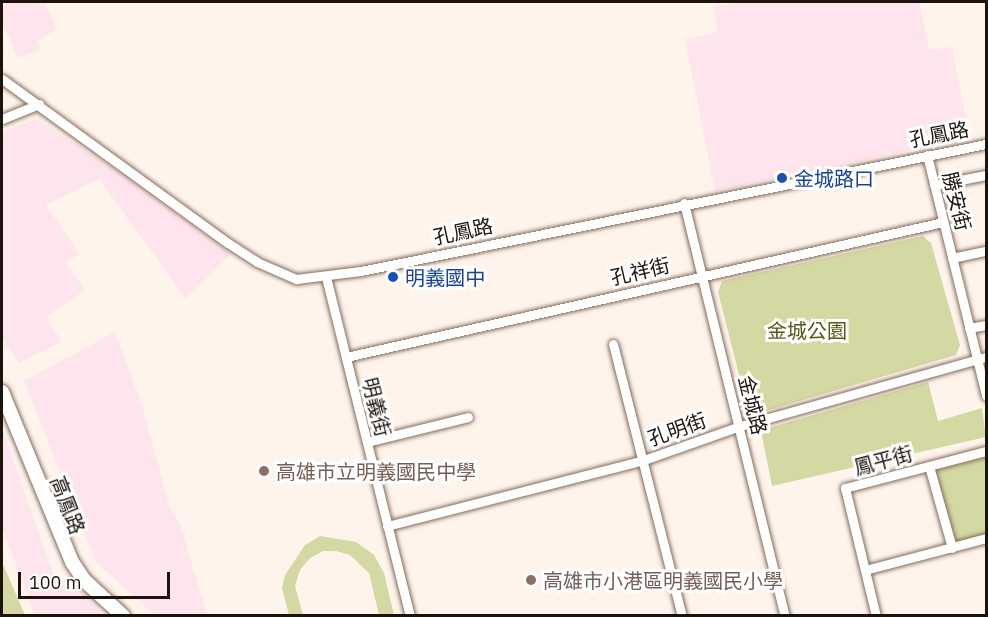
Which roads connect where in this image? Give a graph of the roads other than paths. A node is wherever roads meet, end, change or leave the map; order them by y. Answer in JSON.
{"nodes":[{"id":1,"x":2,"y":79,"type":"edge"},
{"id":2,"x":39,"y":104,"type":"junction"},
{"id":3,"x":2,"y":119,"type":"edge"},
{"id":4,"x":987,"y":144,"type":"edge"},
{"id":5,"x":927,"y":155,"type":"junction"},
{"id":6,"x":987,"y":175,"type":"edge"},
{"id":7,"x":934,"y":185,"type":"junction"},
{"id":8,"x":684,"y":203,"type":"junction"},
{"id":9,"x":943,"y":222,"type":"junction"},
{"id":10,"x":987,"y":251,"type":"edge"},
{"id":11,"x":952,"y":258,"type":"junction"},
{"id":12,"x":702,"y":276,"type":"junction"},
{"id":13,"x":326,"y":277,"type":"junction"},
{"id":14,"x":987,"y":325,"type":"edge"},
{"id":15,"x":969,"y":328,"type":"junction"},
{"id":16,"x":613,"y":344,"type":"dead end"},
{"id":17,"x":346,"y":357,"type":"junction"},
{"id":18,"x":982,"y":358,"type":"edge"},
{"id":19,"x":2,"y":392,"type":"edge"},
{"id":20,"x":987,"y":396,"type":"edge"},
{"id":21,"x":468,"y":417,"type":"dead end"},
{"id":22,"x":740,"y":426,"type":"junction"},
{"id":23,"x":367,"y":442,"type":"junction"},
{"id":24,"x":987,"y":451,"type":"edge"},
{"id":25,"x":640,"y":461,"type":"junction"},
{"id":26,"x":929,"y":466,"type":"junction"},
{"id":27,"x":387,"y":526,"type":"junction"},
{"id":28,"x":987,"y":538,"type":"edge"},
{"id":29,"x":952,"y":548,"type":"junction"},
{"id":30,"x":865,"y":570,"type":"junction"},
{"id":31,"x":123,"y":615,"type":"edge"},
{"id":32,"x":410,"y":615,"type":"edge"},
{"id":33,"x":682,"y":615,"type":"edge"},
{"id":34,"x":785,"y":615,"type":"edge"},
{"id":35,"x":876,"y":615,"type":"edge"}],
"edges":[{"from":1,"to":2,"type":"street","name":"孔鳳路"},
{"from":2,"to":3,"type":"street"},
{"from":2,"to":13,"type":"street","name":"孔鳳路"},
{"from":4,"to":5,"type":"street","name":"孔鳳路"},
{"from":5,"to":7,"type":"street","name":"勝安街"},
{"from":5,"to":8,"type":"street","name":"孔鳳路"},
{"from":6,"to":7,"type":"street"},
{"from":7,"to":9,"type":"street","name":"勝安街"},
{"from":8,"to":12,"type":"street","name":"金城路"},
{"from":8,"to":13,"type":"street","name":"孔鳳路"},
{"from":9,"to":11,"type":"street","name":"勝安街"},
{"from":9,"to":12,"type":"street","name":"孔祥街"},
{"from":10,"to":11,"type":"street"},
{"from":11,"to":15,"type":"street","name":"勝安街"},
{"from":12,"to":17,"type":"street","name":"孔祥街"},
{"from":12,"to":22,"type":"street","name":"金城路"},
{"from":13,"to":17,"type":"street","name":"明義街"},
{"from":14,"to":15,"type":"street"},
{"from":15,"to":18,"type":"street","name":"勝安街"},
{"from":16,"to":25,"type":"street"},
{"from":17,"to":23,"type":"street","name":"明義街"},
{"from":18,"to":20,"type":"street","name":"勝安街"},
{"from":18,"to":22,"type":"street","name":"孔明街"},
{"from":19,"to":31,"type":"street","name":"高鳳路"},
{"from":21,"to":23,"type":"street"},
{"from":22,"to":25,"type":"street","name":"孔明街"},
{"from":22,"to":34,"type":"street","name":"金城路"},
{"from":23,"to":27,"type":"street","name":"明義街"},
{"from":24,"to":26,"type":"street","name":"鳳平街"},
{"from":25,"to":27,"type":"street","name":"孔明街"},
{"from":25,"to":33,"type":"street"},
{"from":26,"to":29,"type":"street"},
{"from":26,"to":30,"type":"street","name":"鳳平街"},
{"from":27,"to":32,"type":"street","name":"明義街"},
{"from":28,"to":29,"type":"street"},
{"from":29,"to":30,"type":"street"},
{"from":30,"to":35,"type":"street","name":"鳳平街"}]}
